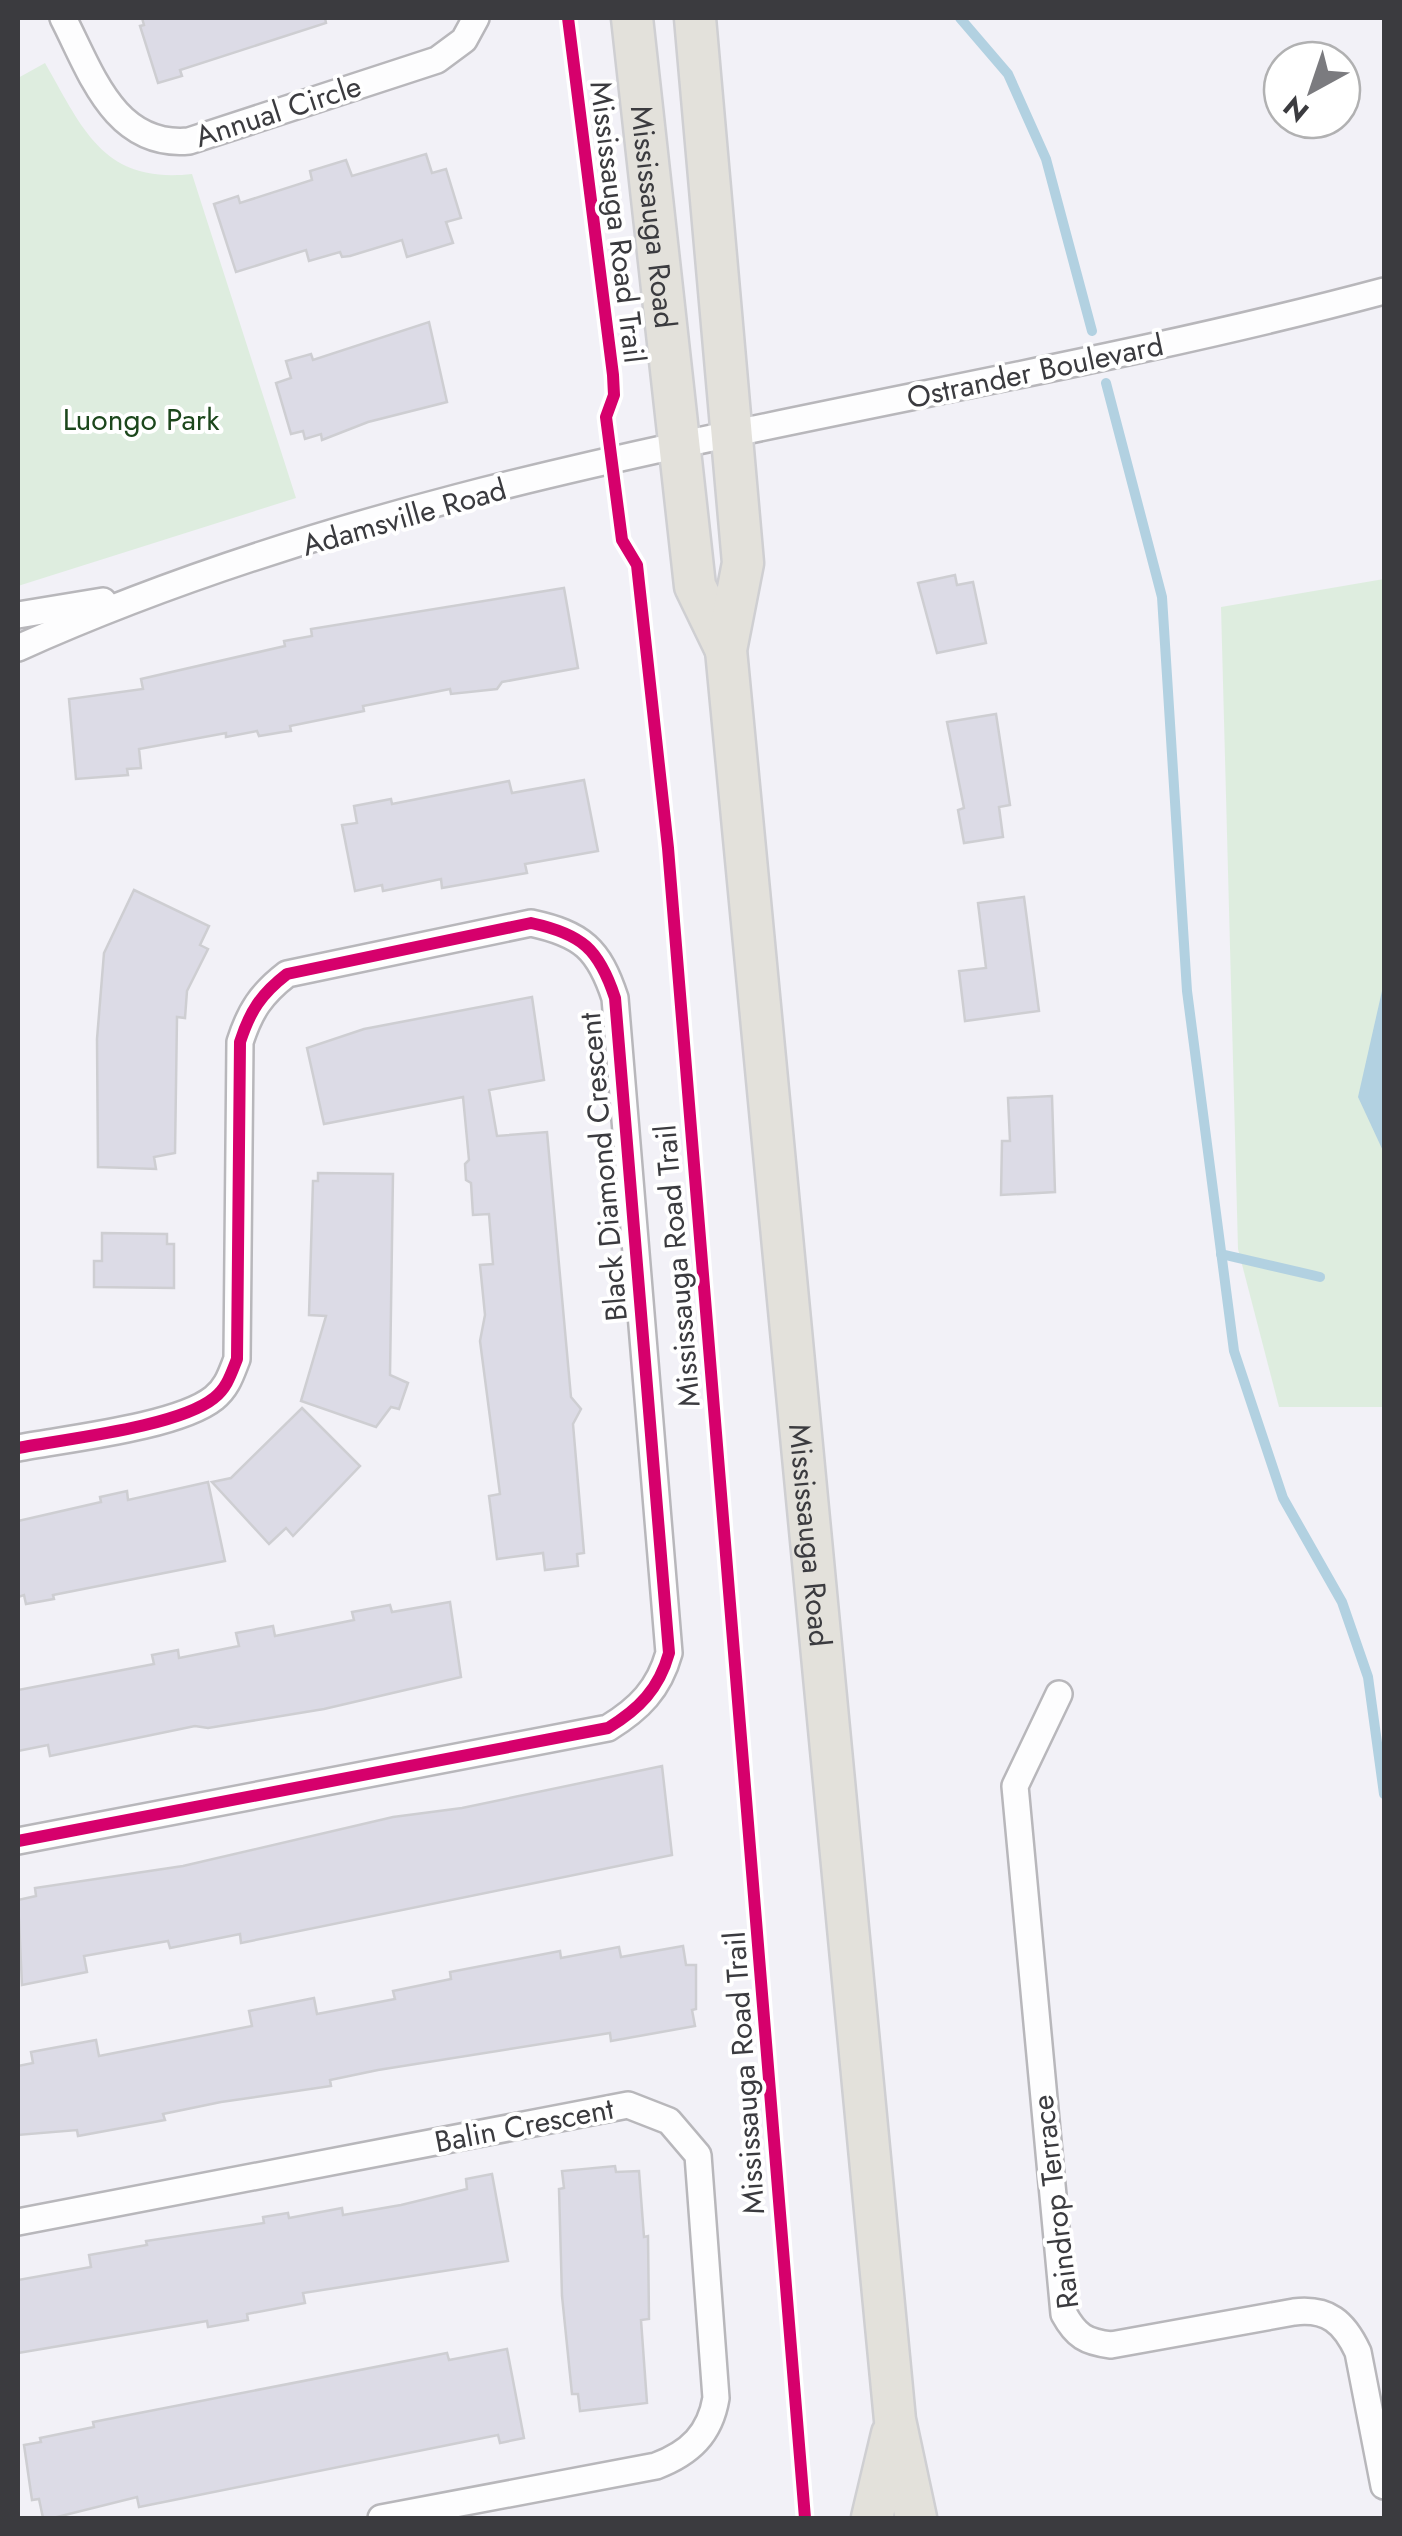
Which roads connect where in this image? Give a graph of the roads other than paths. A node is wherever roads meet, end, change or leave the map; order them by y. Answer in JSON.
{"nodes":[{"id":1,"x":63,"y":18,"type":"edge"},
{"id":2,"x":476,"y":18,"type":"edge"},
{"id":3,"x":632,"y":18,"type":"edge"},
{"id":4,"x":695,"y":18,"type":"edge"},
{"id":5,"x":1384,"y":291,"type":"edge"},
{"id":6,"x":729,"y":434,"type":"junction"},
{"id":7,"x":683,"y":446,"type":"junction"},
{"id":8,"x":128,"y":598,"type":"junction"},
{"id":9,"x":18,"y":616,"type":"edge"},
{"id":10,"x":18,"y":648,"type":"edge"},
{"id":11,"x":726,"y":650,"type":"junction"},
{"id":12,"x":18,"y":1448,"type":"edge"},
{"id":13,"x":1060,"y":1694,"type":"dead end"},
{"id":14,"x":18,"y":1841,"type":"edge"},
{"id":15,"x":18,"y":2222,"type":"edge"},
{"id":16,"x":895,"y":2420,"type":"junction"},
{"id":17,"x":1384,"y":2486,"type":"edge"},
{"id":18,"x":380,"y":2518,"type":"edge"},
{"id":19,"x":872,"y":2518,"type":"edge"},
{"id":20,"x":916,"y":2518,"type":"edge"}],
"edges":[{"from":1,"to":2,"type":"street","name":"Annual Circle"},
{"from":3,"to":7,"type":"main road","name":"Mississauga Road"},
{"from":4,"to":6,"type":"main road","name":"Mississauga Road"},
{"from":5,"to":6,"type":"street","name":"Ostrander Boulevard"},
{"from":6,"to":7,"type":"street","name":"Ostrander Boulevard"},
{"from":6,"to":11,"type":"main road","name":"Mississauga Road"},
{"from":7,"to":8,"type":"street","name":"Adamsville Road"},
{"from":7,"to":11,"type":"main road","name":"Mississauga Road"},
{"from":8,"to":9,"type":"street","name":"Adamsville Road"},
{"from":8,"to":10,"type":"street","name":"Adamsville Road"},
{"from":11,"to":16,"type":"main road","name":"Mississauga Road"},
{"from":12,"to":14,"type":"street","name":"Black Diamond Crescent"},
{"from":13,"to":17,"type":"street","name":"Raindrop Terrace"},
{"from":15,"to":18,"type":"street","name":"Balin Crescent"},
{"from":16,"to":19,"type":"main road","name":"Mississauga Road"},
{"from":16,"to":20,"type":"main road","name":"Mississauga Road"}]}
